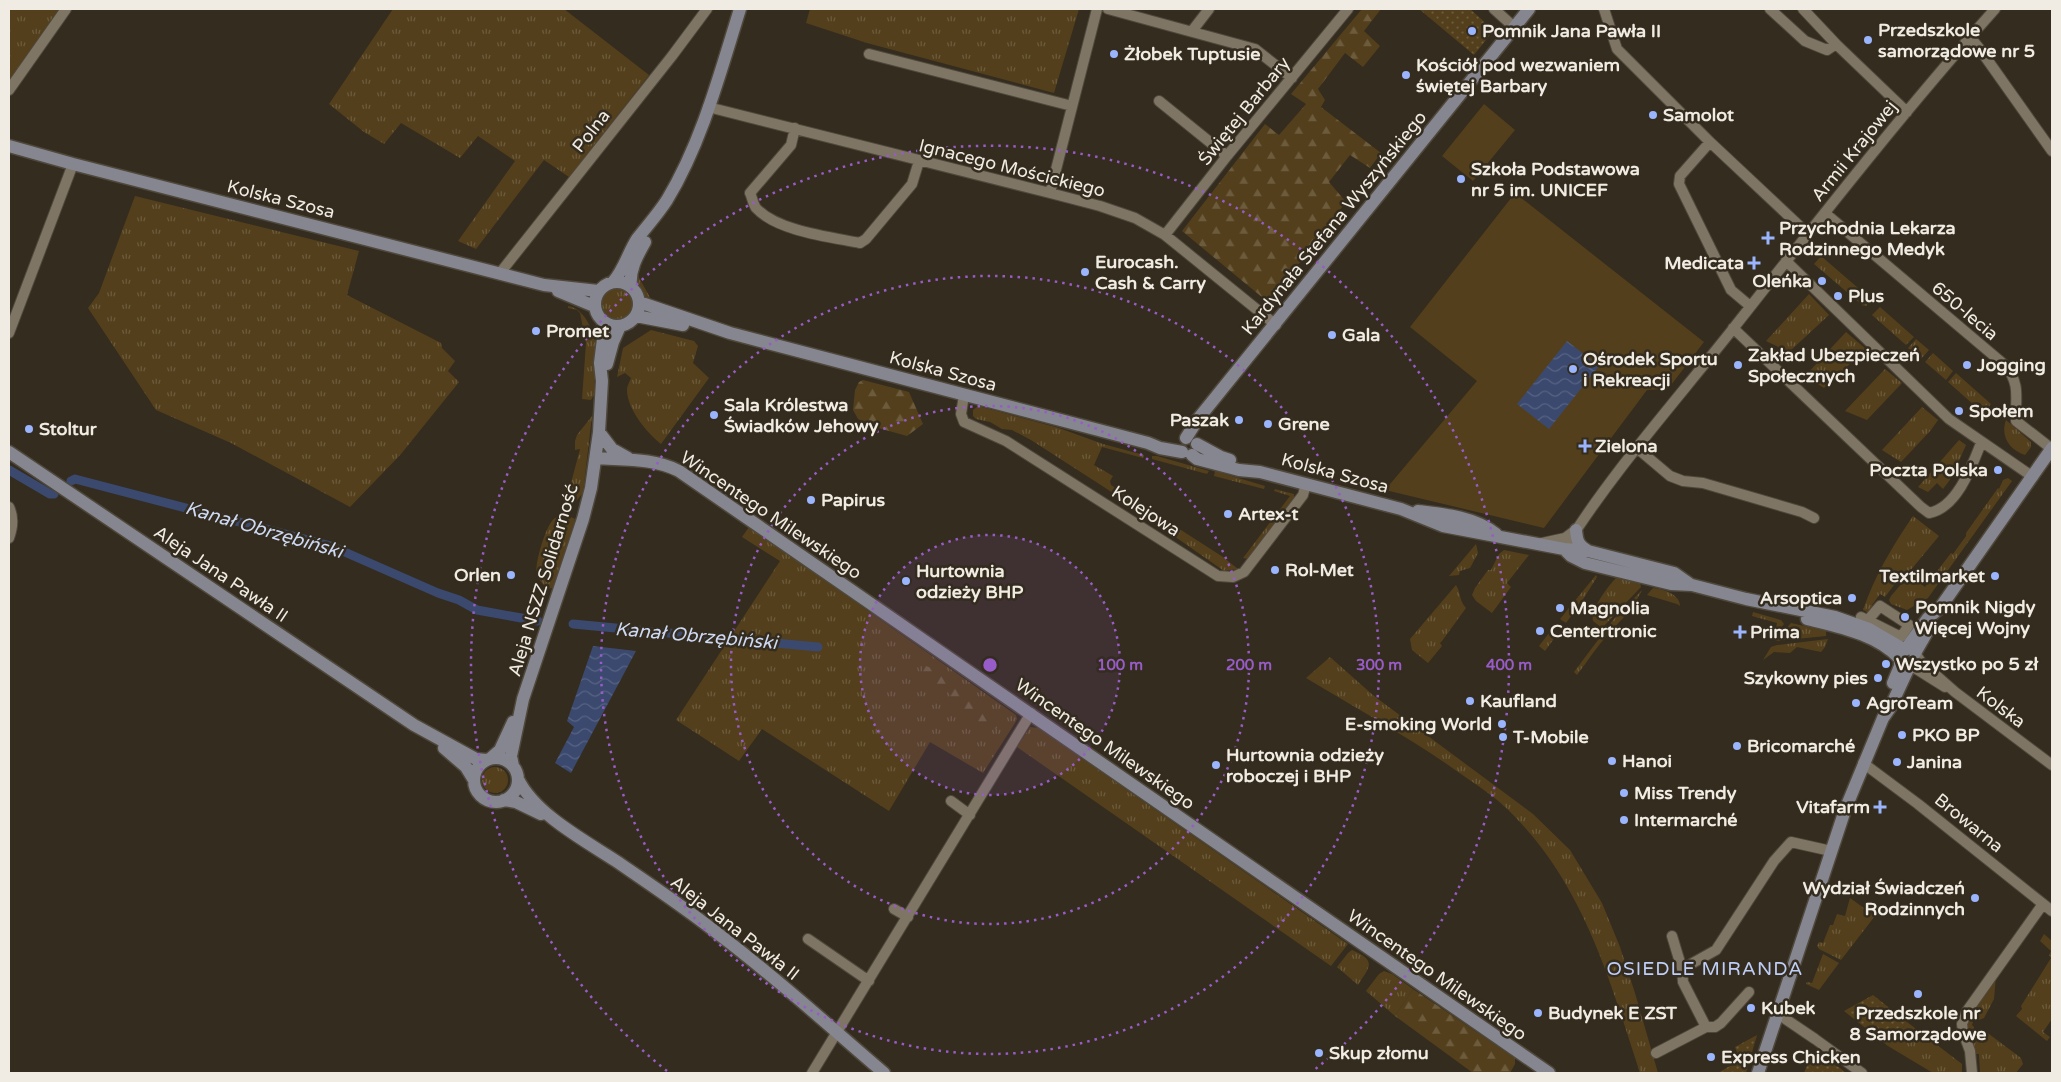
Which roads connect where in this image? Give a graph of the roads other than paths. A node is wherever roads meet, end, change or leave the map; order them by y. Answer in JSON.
{"nodes":[{"id":1,"x":66,"y":9,"type":"edge"},
{"id":2,"x":707,"y":9,"type":"edge"},
{"id":3,"x":740,"y":9,"type":"edge"},
{"id":4,"x":1097,"y":9,"type":"edge"},
{"id":5,"x":1108,"y":9,"type":"edge"},
{"id":6,"x":1209,"y":9,"type":"edge"},
{"id":7,"x":1348,"y":9,"type":"edge"},
{"id":8,"x":1494,"y":9,"type":"edge"},
{"id":9,"x":1530,"y":9,"type":"edge"},
{"id":10,"x":1604,"y":9,"type":"edge"},
{"id":11,"x":1771,"y":9,"type":"edge"},
{"id":12,"x":1803,"y":9,"type":"edge"},
{"id":13,"x":1995,"y":9,"type":"edge"},
{"id":14,"x":1514,"y":27,"type":"junction"},
{"id":15,"x":1192,"y":31,"type":"junction"},
{"id":16,"x":1970,"y":37,"type":"junction"},
{"id":17,"x":1836,"y":44,"type":"junction"},
{"id":18,"x":869,"y":54,"type":"dead end"},
{"id":19,"x":1292,"y":78,"type":"junction"},
{"id":20,"x":9,"y":90,"type":"edge"},
{"id":21,"x":1159,"y":101,"type":"dead end"},
{"id":22,"x":1072,"y":106,"type":"junction"},
{"id":23,"x":708,"y":107,"type":"junction"},
{"id":24,"x":1907,"y":112,"type":"junction"},
{"id":25,"x":795,"y":128,"type":"junction"},
{"id":26,"x":1710,"y":142,"type":"junction"},
{"id":27,"x":9,"y":146,"type":"edge"},
{"id":28,"x":2052,"y":151,"type":"edge"},
{"id":29,"x":1227,"y":156,"type":"junction"},
{"id":30,"x":919,"y":161,"type":"junction"},
{"id":31,"x":74,"y":164,"type":"junction"},
{"id":32,"x":1050,"y":193,"type":"junction"},
{"id":33,"x":1825,"y":213,"type":"junction"},
{"id":34,"x":652,"y":223,"type":"junction"},
{"id":35,"x":1808,"y":234,"type":"junction"},
{"id":36,"x":1165,"y":235,"type":"junction"},
{"id":37,"x":1786,"y":261,"type":"junction"},
{"id":38,"x":500,"y":273,"type":"junction"},
{"id":39,"x":613,"y":282,"type":"junction"},
{"id":40,"x":544,"y":285,"type":"junction"},
{"id":41,"x":631,"y":287,"type":"junction"},
{"id":42,"x":598,"y":291,"type":"junction"},
{"id":43,"x":639,"y":302,"type":"junction"},
{"id":44,"x":594,"y":306,"type":"junction"},
{"id":45,"x":1750,"y":306,"type":"junction"},
{"id":46,"x":636,"y":316,"type":"junction"},
{"id":47,"x":605,"y":323,"type":"junction"},
{"id":48,"x":1276,"y":325,"type":"junction"},
{"id":49,"x":620,"y":326,"type":"junction"},
{"id":50,"x":1733,"y":328,"type":"junction"},
{"id":51,"x":9,"y":333,"type":"edge"},
{"id":52,"x":730,"y":333,"type":"junction"},
{"id":53,"x":602,"y":381,"type":"junction"},
{"id":54,"x":964,"y":395,"type":"junction"},
{"id":55,"x":599,"y":432,"type":"junction"},
{"id":56,"x":1981,"y":443,"type":"junction"},
{"id":57,"x":1189,"y":445,"type":"junction"},
{"id":58,"x":1638,"y":449,"type":"junction"},
{"id":59,"x":2052,"y":449,"type":"edge"},
{"id":60,"x":9,"y":452,"type":"edge"},
{"id":61,"x":596,"y":458,"type":"junction"},
{"id":62,"x":633,"y":460,"type":"junction"},
{"id":63,"x":2033,"y":477,"type":"junction"},
{"id":64,"x":1306,"y":484,"type":"junction"},
{"id":65,"x":9,"y":507,"type":"edge"},
{"id":66,"x":1814,"y":518,"type":"dead end"},
{"id":67,"x":1576,"y":530,"type":"junction"},
{"id":68,"x":9,"y":538,"type":"edge"},
{"id":69,"x":1538,"y":543,"type":"junction"},
{"id":70,"x":1564,"y":549,"type":"junction"},
{"id":71,"x":1588,"y":551,"type":"junction"},
{"id":72,"x":1692,"y":585,"type":"junction"},
{"id":73,"x":1907,"y":657,"type":"junction"},
{"id":74,"x":524,"y":699,"type":"junction"},
{"id":75,"x":1031,"y":714,"type":"junction"},
{"id":76,"x":414,"y":725,"type":"junction"},
{"id":77,"x":489,"y":759,"type":"junction"},
{"id":78,"x":1863,"y":764,"type":"junction"},
{"id":79,"x":2052,"y":765,"type":"edge"},
{"id":80,"x":513,"y":766,"type":"junction"},
{"id":81,"x":518,"y":779,"type":"junction"},
{"id":82,"x":474,"y":780,"type":"junction"},
{"id":83,"x":504,"y":800,"type":"junction"},
{"id":84,"x":951,"y":801,"type":"dead end"},
{"id":85,"x":970,"y":815,"type":"junction"},
{"id":86,"x":557,"y":821,"type":"junction"},
{"id":87,"x":1831,"y":851,"type":"junction"},
{"id":88,"x":2043,"y":904,"type":"junction"},
{"id":89,"x":894,"y":909,"type":"dead end"},
{"id":90,"x":2052,"y":910,"type":"edge"},
{"id":91,"x":908,"y":917,"type":"junction"},
{"id":92,"x":1672,"y":936,"type":"dead end"},
{"id":93,"x":808,"y":939,"type":"dead end"},
{"id":94,"x":1682,"y":969,"type":"junction"},
{"id":95,"x":870,"y":980,"type":"junction"},
{"id":96,"x":1749,"y":992,"type":"dead end"},
{"id":97,"x":1778,"y":1014,"type":"junction"},
{"id":98,"x":1706,"y":1027,"type":"junction"},
{"id":99,"x":837,"y":1033,"type":"junction"},
{"id":100,"x":1656,"y":1053,"type":"dead end"},
{"id":101,"x":812,"y":1073,"type":"edge"},
{"id":102,"x":884,"y":1073,"type":"edge"},
{"id":103,"x":1549,"y":1073,"type":"edge"},
{"id":104,"x":1758,"y":1073,"type":"edge"},
{"id":105,"x":1862,"y":1073,"type":"edge"},
{"id":106,"x":1972,"y":1073,"type":"edge"}],
"edges":[{"from":1,"to":20,"type":"street"},
{"from":2,"to":38,"type":"street","name":"Polna"},
{"from":3,"to":23,"type":"street"},
{"from":4,"to":22,"type":"street"},
{"from":5,"to":15,"type":"street"},
{"from":6,"to":15,"type":"street"},
{"from":7,"to":19,"type":"street","name":"Świętej Barbary"},
{"from":8,"to":14,"type":"street"},
{"from":9,"to":14,"type":"street","name":"Kardynała Stefana Wyszyńskiego"},
{"from":10,"to":26,"type":"street"},
{"from":11,"to":17,"type":"street"},
{"from":12,"to":17,"type":"street"},
{"from":13,"to":16,"type":"street","name":"Armii Krajowej"},
{"from":14,"to":48,"type":"street","name":"Kardynała Stefana Wyszyńskiego"},
{"from":15,"to":19,"type":"street"},
{"from":16,"to":24,"type":"street","name":"Armii Krajowej"},
{"from":16,"to":28,"type":"street"},
{"from":17,"to":24,"type":"street"},
{"from":18,"to":22,"type":"street"},
{"from":19,"to":29,"type":"street","name":"Świętej Barbary"},
{"from":21,"to":29,"type":"street"},
{"from":22,"to":32,"type":"street"},
{"from":23,"to":25,"type":"street","name":"Ignacego Mościckiego"},
{"from":23,"to":34,"type":"street"},
{"from":24,"to":33,"type":"street","name":"Armii Krajowej"},
{"from":25,"to":30,"type":"street","name":"Ignacego Mościckiego"},
{"from":25,"to":30,"type":"street"},
{"from":26,"to":35,"type":"street"},
{"from":26,"to":45,"type":"street"},
{"from":27,"to":31,"type":"street","name":"Kolska Szosa"},
{"from":29,"to":36,"type":"street","name":"Świętej Barbary"},
{"from":30,"to":32,"type":"street","name":"Ignacego Mościckiego"},
{"from":31,"to":38,"type":"street","name":"Kolska Szosa"},
{"from":31,"to":51,"type":"street"},
{"from":32,"to":36,"type":"street","name":"Ignacego Mościckiego"},
{"from":33,"to":35,"type":"street","name":"Armii Krajowej"},
{"from":33,"to":59,"type":"street","name":"650-lecia"},
{"from":34,"to":39,"type":"street"},
{"from":34,"to":41,"type":"street"},
{"from":35,"to":37,"type":"street","name":"Armii Krajowej"},
{"from":36,"to":48,"type":"street","name":"Ignacego Mościckiego"},
{"from":37,"to":45,"type":"street","name":"Armii Krajowej"},
{"from":37,"to":56,"type":"street"},
{"from":38,"to":40,"type":"street","name":"Kolska Szosa"},
{"from":39,"to":41,"type":"street"},
{"from":39,"to":42,"type":"street"},
{"from":40,"to":42,"type":"street","name":"Kolska Szosa"},
{"from":40,"to":44,"type":"street","name":"Kolska Szosa"},
{"from":41,"to":43,"type":"street"},
{"from":42,"to":44,"type":"street"},
{"from":43,"to":46,"type":"street"},
{"from":43,"to":52,"type":"street","name":"Kolska Szosa"},
{"from":44,"to":47,"type":"street"},
{"from":45,"to":50,"type":"street","name":"Armii Krajowej"},
{"from":46,"to":49,"type":"street"},
{"from":46,"to":52,"type":"street","name":"Kolska Szosa"},
{"from":47,"to":49,"type":"street"},
{"from":47,"to":53,"type":"street","name":"Aleja NSZZ Solidarność"},
{"from":48,"to":57,"type":"street","name":"Kardynała Stefana Wyszyńskiego"},
{"from":49,"to":53,"type":"street","name":"Aleja NSZZ Solidarność"},
{"from":50,"to":56,"type":"street"},
{"from":50,"to":58,"type":"street","name":"Armii Krajowej"},
{"from":52,"to":54,"type":"street","name":"Kolska Szosa"},
{"from":53,"to":55,"type":"street","name":"Aleja NSZZ Solidarność"},
{"from":54,"to":57,"type":"street","name":"Kolska Szosa"},
{"from":54,"to":64,"type":"street","name":"Kolejowa"},
{"from":55,"to":61,"type":"street","name":"Aleja NSZZ Solidarność"},
{"from":55,"to":62,"type":"street","name":"Wincentego Milewskiego"},
{"from":56,"to":63,"type":"street"},
{"from":57,"to":64,"type":"street","name":"Kolska Szosa"},
{"from":58,"to":66,"type":"street"},
{"from":58,"to":67,"type":"street","name":"Armii Krajowej"},
{"from":59,"to":63,"type":"street"},
{"from":60,"to":76,"type":"street","name":"Aleja Jana Pawła II"},
{"from":61,"to":62,"type":"street","name":"Wincentego Milewskiego"},
{"from":61,"to":74,"type":"street","name":"Aleja NSZZ Solidarność"},
{"from":62,"to":75,"type":"street","name":"Wincentego Milewskiego"},
{"from":63,"to":73,"type":"street"},
{"from":64,"to":69,"type":"street","name":"Kolska Szosa"},
{"from":65,"to":68,"type":"street"},
{"from":67,"to":69,"type":"street","name":"Armii Krajowej"},
{"from":67,"to":70,"type":"street","name":"Armii Krajowej"},
{"from":67,"to":71,"type":"street"},
{"from":69,"to":70,"type":"street","name":"Kolska Szosa"},
{"from":70,"to":71,"type":"street","name":"Kolska Szosa"},
{"from":70,"to":72,"type":"street","name":"Kolska Szosa"},
{"from":71,"to":72,"type":"street","name":"Kolska Szosa"},
{"from":72,"to":73,"type":"street","name":"Kolska Szosa"},
{"from":73,"to":78,"type":"street"},
{"from":73,"to":79,"type":"street","name":"Kolska"},
{"from":74,"to":77,"type":"street","name":"Aleja NSZZ Solidarność"},
{"from":74,"to":80,"type":"street","name":"Aleja NSZZ Solidarność"},
{"from":75,"to":85,"type":"street"},
{"from":75,"to":103,"type":"street","name":"Wincentego Milewskiego"},
{"from":76,"to":77,"type":"street","name":"Aleja Jana Pawła II"},
{"from":76,"to":82,"type":"street","name":"Aleja Jana Pawła II"},
{"from":77,"to":80,"type":"street"},
{"from":77,"to":82,"type":"street"},
{"from":78,"to":87,"type":"street"},
{"from":78,"to":88,"type":"street","name":"Browarna"},
{"from":80,"to":81,"type":"street"},
{"from":81,"to":83,"type":"street"},
{"from":81,"to":86,"type":"street","name":"Aleja Jana Pawła II"},
{"from":82,"to":83,"type":"street"},
{"from":83,"to":86,"type":"street","name":"Aleja Jana Pawła II"},
{"from":84,"to":85,"type":"street"},
{"from":85,"to":91,"type":"street"},
{"from":86,"to":99,"type":"street","name":"Aleja Jana Pawła II"},
{"from":87,"to":94,"type":"street"},
{"from":87,"to":97,"type":"street"},
{"from":88,"to":90,"type":"street","name":"Browarna"},
{"from":88,"to":106,"type":"street"},
{"from":89,"to":91,"type":"street"},
{"from":91,"to":95,"type":"street"},
{"from":92,"to":94,"type":"street"},
{"from":93,"to":95,"type":"street"},
{"from":94,"to":98,"type":"street"},
{"from":95,"to":99,"type":"street"},
{"from":96,"to":98,"type":"street"},
{"from":97,"to":104,"type":"street"},
{"from":97,"to":105,"type":"street"},
{"from":98,"to":100,"type":"street"},
{"from":99,"to":101,"type":"street"},
{"from":99,"to":102,"type":"street","name":"Aleja Jana Pawła II"}]}
